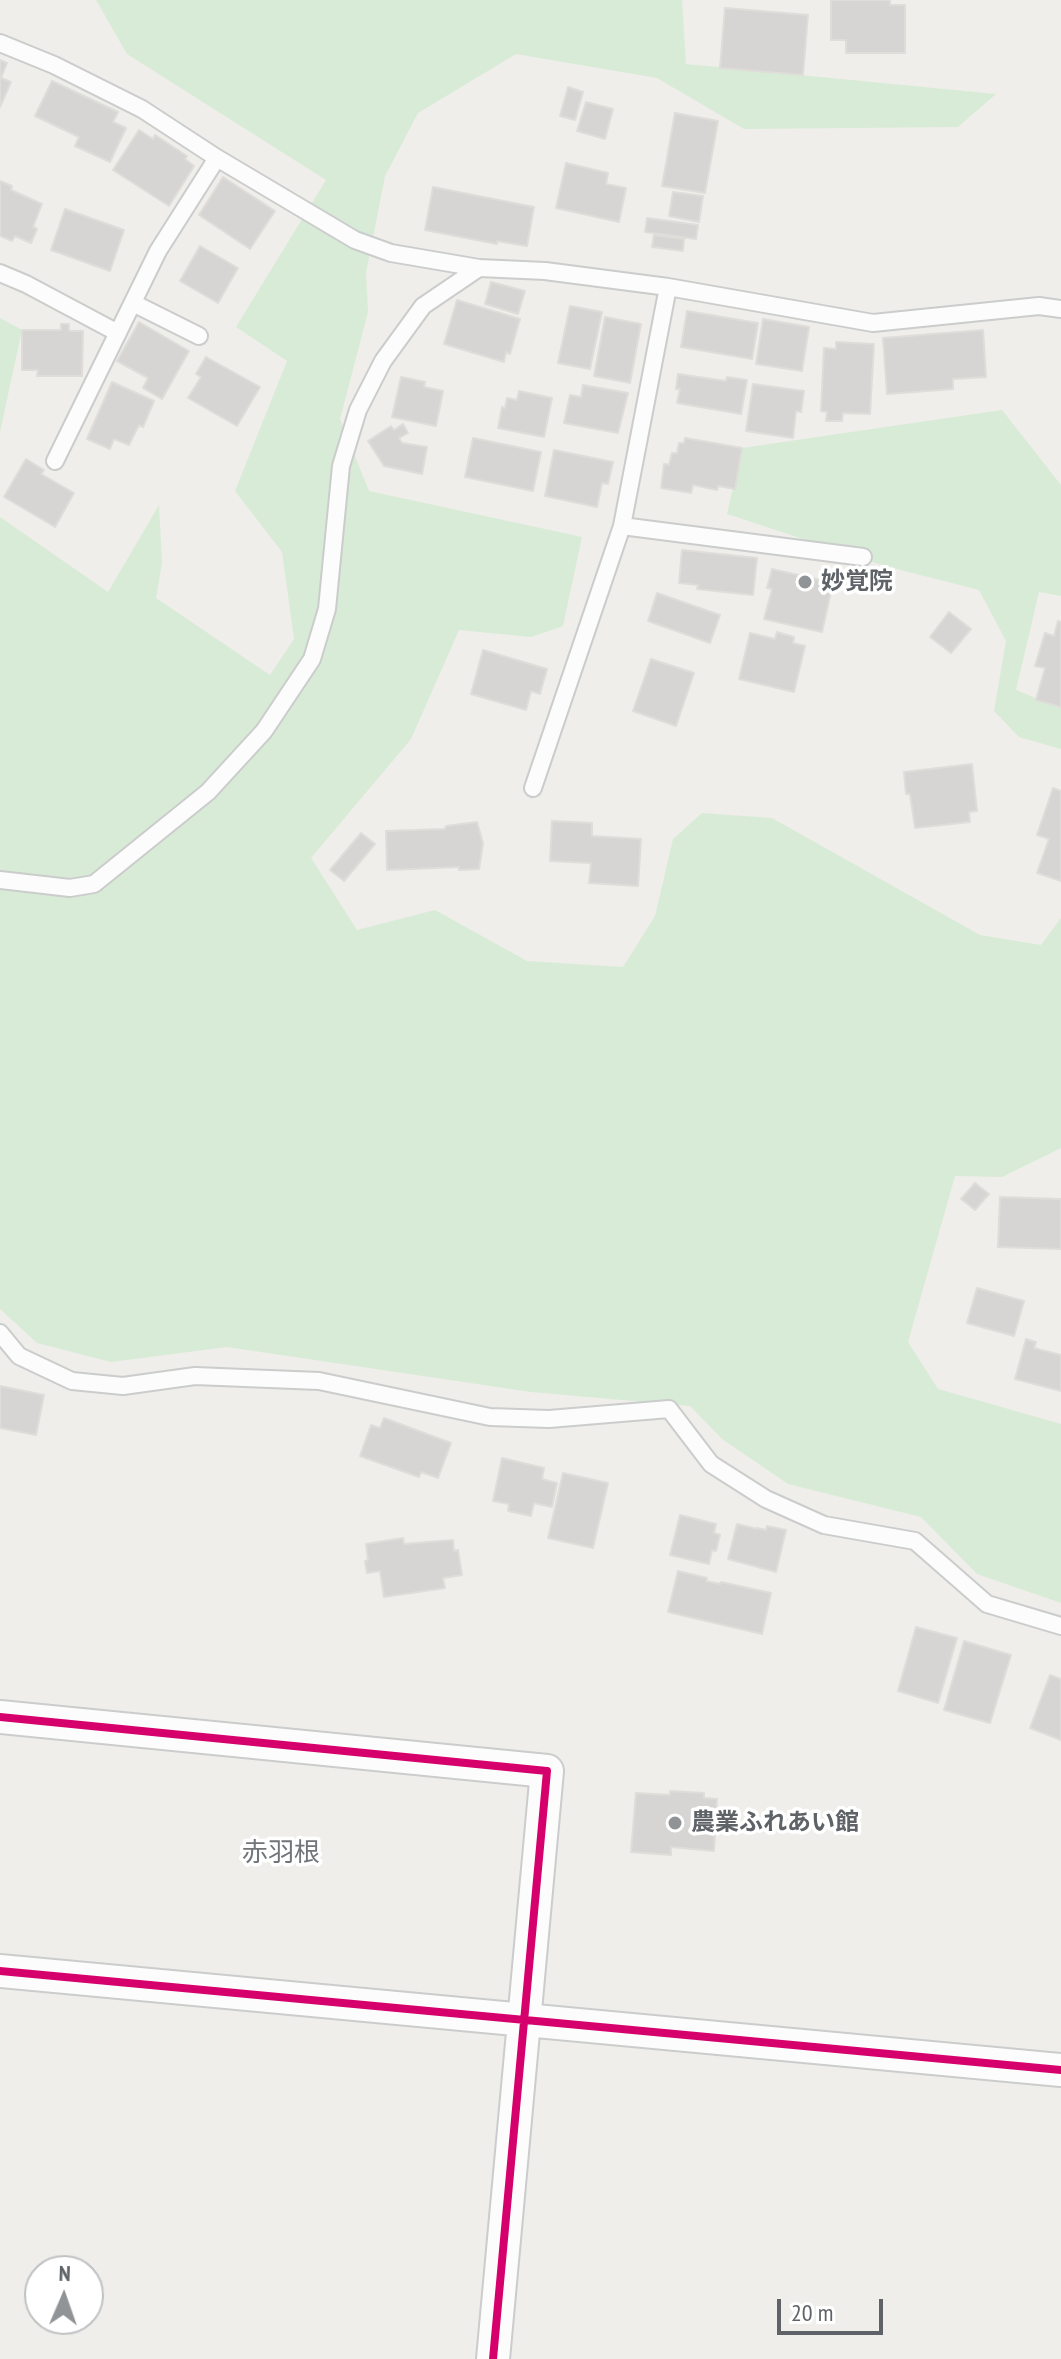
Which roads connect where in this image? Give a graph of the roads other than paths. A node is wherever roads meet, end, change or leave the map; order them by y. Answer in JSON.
{"nodes":[{"id":1,"x":0,"y":43,"type":"edge"},
{"id":2,"x":217,"y":158,"type":"junction"},
{"id":3,"x":479,"y":268,"type":"junction"},
{"id":4,"x":0,"y":273,"type":"edge"},
{"id":5,"x":668,"y":287,"type":"junction"},
{"id":6,"x":133,"y":303,"type":"junction"},
{"id":7,"x":1061,"y":309,"type":"edge"},
{"id":8,"x":118,"y":333,"type":"junction"},
{"id":9,"x":199,"y":336,"type":"dead end"},
{"id":10,"x":55,"y":461,"type":"dead end"},
{"id":11,"x":622,"y":526,"type":"junction"},
{"id":12,"x":863,"y":557,"type":"dead end"},
{"id":13,"x":533,"y":788,"type":"dead end"},
{"id":14,"x":0,"y":880,"type":"edge"},
{"id":15,"x":0,"y":1333,"type":"edge"},
{"id":16,"x":1061,"y":1626,"type":"edge"},
{"id":17,"x":0,"y":1717,"type":"edge"},
{"id":18,"x":0,"y":1971,"type":"edge"},
{"id":19,"x":524,"y":2019,"type":"junction"},
{"id":20,"x":1061,"y":2070,"type":"edge"},
{"id":21,"x":493,"y":2359,"type":"edge"}],
"edges":[{"from":1,"to":2,"type":"lane"},
{"from":2,"to":3,"type":"lane"},
{"from":2,"to":6,"type":"lane"},
{"from":3,"to":5,"type":"lane"},
{"from":3,"to":14,"type":"lane"},
{"from":4,"to":8,"type":"lane"},
{"from":5,"to":7,"type":"lane"},
{"from":5,"to":11,"type":"lane"},
{"from":6,"to":8,"type":"lane"},
{"from":6,"to":9,"type":"lane"},
{"from":8,"to":10,"type":"lane"},
{"from":11,"to":12,"type":"lane"},
{"from":11,"to":13,"type":"lane"},
{"from":15,"to":16,"type":"lane"},
{"from":17,"to":19,"type":"street"},
{"from":18,"to":19,"type":"street"},
{"from":19,"to":20,"type":"street"},
{"from":19,"to":21,"type":"street"}]}
